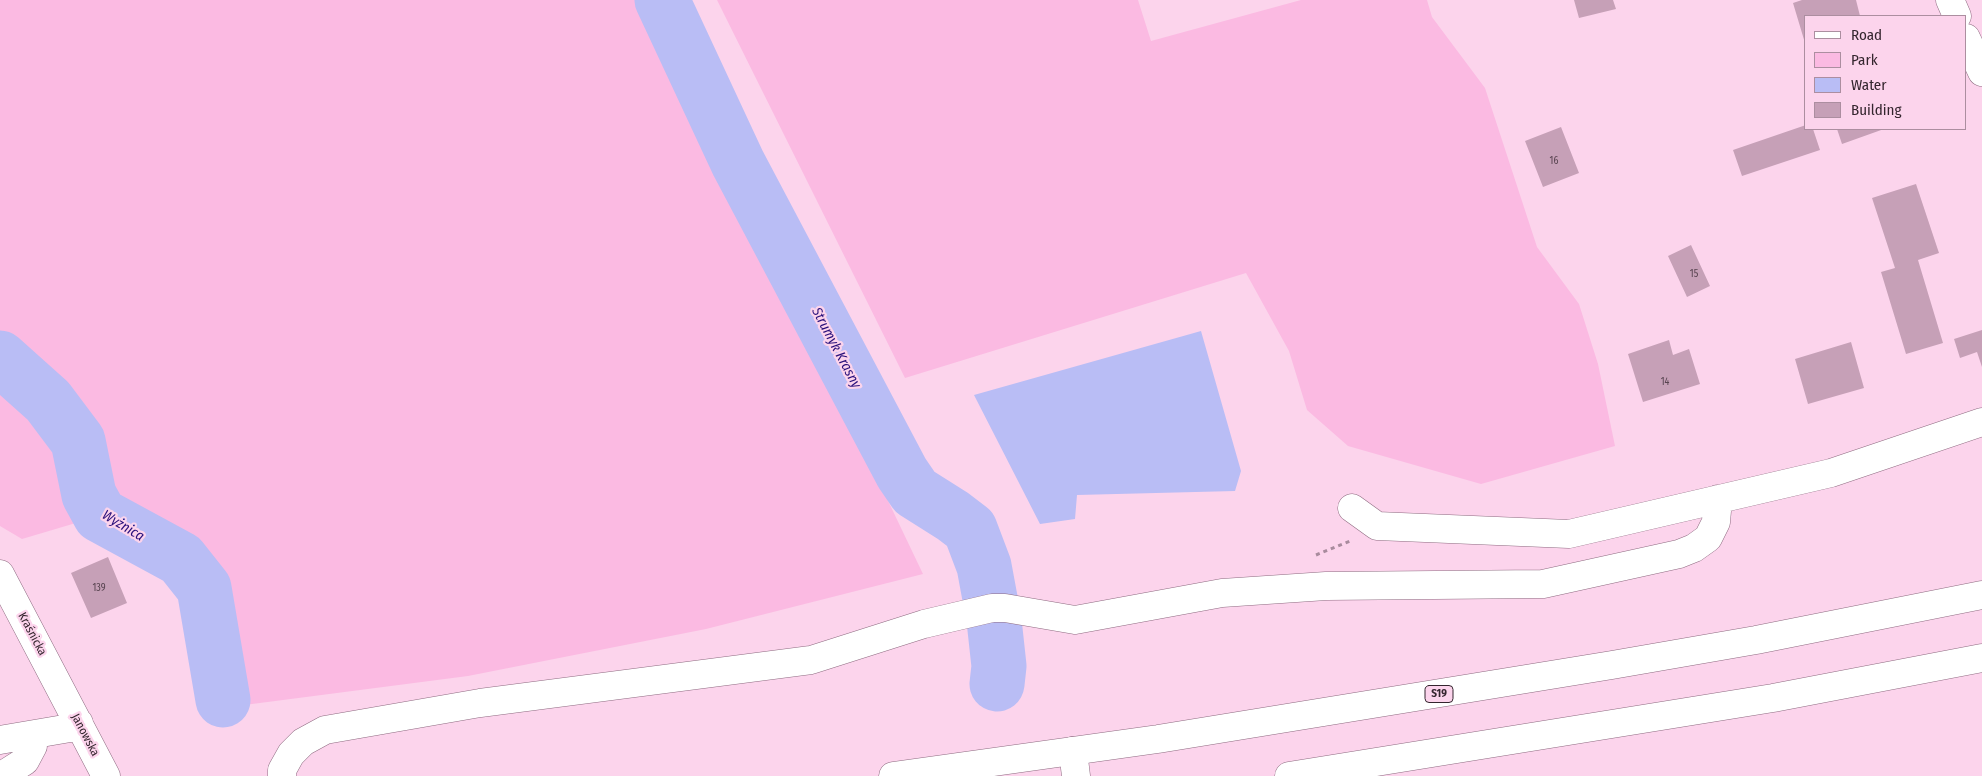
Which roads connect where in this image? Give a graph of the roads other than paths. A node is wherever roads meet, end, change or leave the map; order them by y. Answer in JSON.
{"nodes":[{"id":1,"x":1950,"y":0,"type":"edge"},
{"id":2,"x":1957,"y":15,"type":"edge"},
{"id":3,"x":1967,"y":40,"type":"edge"},
{"id":4,"x":1982,"y":72,"type":"edge"},
{"id":5,"x":1982,"y":422,"type":"edge"},
{"id":6,"x":1718,"y":500,"type":"junction"},
{"id":7,"x":1352,"y":508,"type":"dead end"},
{"id":8,"x":0,"y":574,"type":"edge"},
{"id":9,"x":1982,"y":595,"type":"edge"},
{"id":10,"x":1982,"y":658,"type":"edge"},
{"id":11,"x":64,"y":695,"type":"joint"},
{"id":12,"x":78,"y":723,"type":"junction"},
{"id":13,"x":33,"y":735,"type":"junction"},
{"id":14,"x":0,"y":740,"type":"edge"},
{"id":15,"x":1075,"y":764,"type":"edge"},
{"id":16,"x":0,"y":776,"type":"edge"},
{"id":17,"x":106,"y":776,"type":"edge"},
{"id":18,"x":282,"y":776,"type":"edge"},
{"id":19,"x":893,"y":776,"type":"edge"},
{"id":20,"x":1288,"y":776,"type":"edge"}],
"edges":[{"from":1,"to":2,"type":"main road"},
{"from":3,"to":4,"type":"main road"},
{"from":5,"to":6,"type":"main road"},
{"from":6,"to":7,"type":"main road"},
{"from":6,"to":18,"type":"main road"},
{"from":8,"to":11,"type":"main road","name":"Kraśnicka"},
{"from":9,"to":15,"type":"main road","number":"S19"},
{"from":10,"to":20,"type":"main road"},
{"from":11,"to":12,"type":"main road","name":"Janowska"},
{"from":12,"to":13,"type":"main road"},
{"from":12,"to":17,"type":"main road","name":"Janowska"},
{"from":13,"to":14,"type":"main road"},
{"from":13,"to":16,"type":"main road"},
{"from":15,"to":19,"type":"main road","number":"S19"}]}
